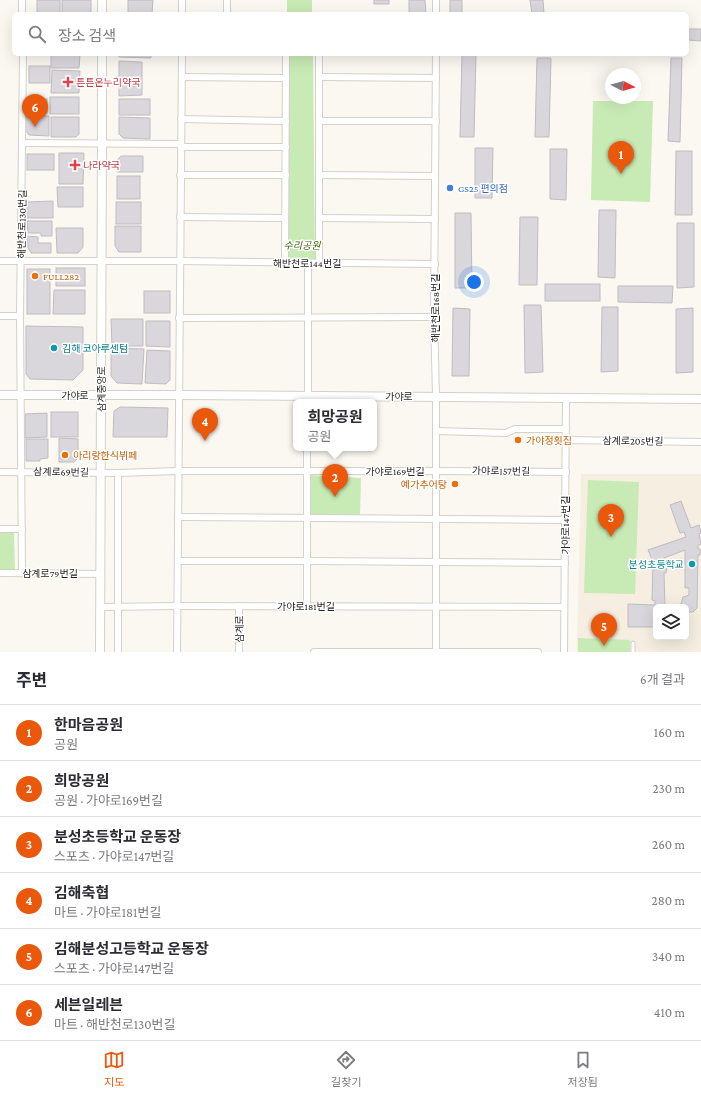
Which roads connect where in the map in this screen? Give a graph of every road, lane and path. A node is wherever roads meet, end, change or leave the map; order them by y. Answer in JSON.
{"nodes":[{"id":1,"x":22,"y":0,"type":"edge"},
{"id":2,"x":102,"y":0,"type":"edge"},
{"id":3,"x":182,"y":0,"type":"edge"},
{"id":4,"x":227,"y":0,"type":"edge"},
{"id":5,"x":436,"y":0,"type":"edge"},
{"id":6,"x":22,"y":12,"type":"edge"},
{"id":7,"x":102,"y":12,"type":"edge"},
{"id":8,"x":182,"y":12,"type":"edge"},
{"id":9,"x":227,"y":12,"type":"edge"},
{"id":10,"x":436,"y":12,"type":"edge"},
{"id":11,"x":22,"y":56,"type":"edge"},
{"id":12,"x":102,"y":56,"type":"edge"},
{"id":13,"x":182,"y":56,"type":"edge"},
{"id":14,"x":286,"y":56,"type":"edge"},
{"id":15,"x":319,"y":56,"type":"edge"},
{"id":16,"x":436,"y":56,"type":"edge"},
{"id":17,"x":182,"y":77,"type":"junction"},
{"id":18,"x":319,"y":77,"type":"junction"},
{"id":19,"x":286,"y":78,"type":"junction"},
{"id":20,"x":436,"y":78,"type":"junction"},
{"id":21,"x":181,"y":119,"type":"junction"},
{"id":22,"x":320,"y":121,"type":"junction"},
{"id":23,"x":436,"y":121,"type":"junction"},
{"id":24,"x":286,"y":122,"type":"junction"},
{"id":25,"x":22,"y":143,"type":"junction"},
{"id":26,"x":102,"y":143,"type":"junction"},
{"id":27,"x":181,"y":146,"type":"junction"},
{"id":28,"x":286,"y":147,"type":"junction"},
{"id":29,"x":180,"y":175,"type":"junction"},
{"id":30,"x":286,"y":175,"type":"junction"},
{"id":31,"x":320,"y":175,"type":"junction"},
{"id":32,"x":435,"y":176,"type":"junction"},
{"id":33,"x":180,"y":217,"type":"junction"},
{"id":34,"x":286,"y":218,"type":"junction"},
{"id":35,"x":319,"y":218,"type":"junction"},
{"id":36,"x":435,"y":219,"type":"junction"},
{"id":37,"x":0,"y":261,"type":"edge"},
{"id":38,"x":21,"y":261,"type":"junction"},
{"id":39,"x":101,"y":261,"type":"junction"},
{"id":40,"x":179,"y":261,"type":"junction"},
{"id":41,"x":285,"y":262,"type":"junction"},
{"id":42,"x":308,"y":263,"type":"junction"},
{"id":43,"x":319,"y":263,"type":"junction"},
{"id":44,"x":435,"y":264,"type":"junction"},
{"id":45,"x":0,"y":316,"type":"edge"},
{"id":46,"x":20,"y":316,"type":"junction"},
{"id":47,"x":308,"y":317,"type":"junction"},
{"id":48,"x":434,"y":317,"type":"junction"},
{"id":49,"x":179,"y":318,"type":"junction"},
{"id":50,"x":101,"y":394,"type":"junction"},
{"id":51,"x":180,"y":394,"type":"junction"},
{"id":52,"x":0,"y":395,"type":"edge"},
{"id":53,"x":20,"y":395,"type":"junction"},
{"id":54,"x":436,"y":396,"type":"junction"},
{"id":55,"x":566,"y":398,"type":"junction"},
{"id":56,"x":308,"y":399,"type":"edge"},
{"id":57,"x":701,"y":399,"type":"edge"},
{"id":58,"x":566,"y":429,"type":"junction"},
{"id":59,"x":436,"y":431,"type":"junction"},
{"id":60,"x":566,"y":440,"type":"junction"},
{"id":61,"x":701,"y":442,"type":"edge"},
{"id":62,"x":307,"y":451,"type":"edge"},
{"id":63,"x":178,"y":471,"type":"junction"},
{"id":64,"x":307,"y":471,"type":"junction"},
{"id":65,"x":436,"y":471,"type":"junction"},
{"id":66,"x":0,"y":472,"type":"edge"},
{"id":67,"x":21,"y":472,"type":"junction"},
{"id":68,"x":566,"y":472,"type":"junction"},
{"id":69,"x":101,"y":473,"type":"junction"},
{"id":70,"x":118,"y":473,"type":"junction"},
{"id":71,"x":178,"y":517,"type":"junction"},
{"id":72,"x":308,"y":518,"type":"junction"},
{"id":73,"x":436,"y":519,"type":"junction"},
{"id":74,"x":565,"y":520,"type":"junction"},
{"id":75,"x":0,"y":529,"type":"edge"},
{"id":76,"x":22,"y":529,"type":"junction"},
{"id":77,"x":178,"y":561,"type":"junction"},
{"id":78,"x":308,"y":561,"type":"junction"},
{"id":79,"x":436,"y":562,"type":"junction"},
{"id":80,"x":565,"y":563,"type":"junction"},
{"id":81,"x":0,"y":573,"type":"edge"},
{"id":82,"x":22,"y":573,"type":"junction"},
{"id":83,"x":101,"y":574,"type":"junction"},
{"id":84,"x":177,"y":606,"type":"junction"},
{"id":85,"x":239,"y":606,"type":"junction"},
{"id":86,"x":307,"y":606,"type":"junction"},
{"id":87,"x":436,"y":606,"type":"junction"},
{"id":88,"x":100,"y":607,"type":"junction"},
{"id":89,"x":118,"y":607,"type":"junction"},
{"id":90,"x":564,"y":607,"type":"junction"},
{"id":91,"x":633,"y":643,"type":"dead end"},
{"id":92,"x":100,"y":652,"type":"edge"},
{"id":93,"x":118,"y":652,"type":"edge"},
{"id":94,"x":177,"y":652,"type":"edge"},
{"id":95,"x":239,"y":652,"type":"edge"},
{"id":96,"x":314,"y":652,"type":"edge"},
{"id":97,"x":436,"y":652,"type":"edge"},
{"id":98,"x":538,"y":652,"type":"edge"},
{"id":99,"x":564,"y":652,"type":"edge"},
{"id":100,"x":633,"y":652,"type":"edge"}],
"edges":[{"from":1,"to":6,"type":"street"},
{"from":2,"to":7,"type":"main road"},
{"from":3,"to":8,"type":"street"},
{"from":4,"to":9,"type":"street"},
{"from":5,"to":10,"type":"street"},
{"from":11,"to":25,"type":"street","name":"해반천로130번길"},
{"from":12,"to":26,"type":"main road","name":"삼계중앙로"},
{"from":13,"to":17,"type":"street"},
{"from":14,"to":19,"type":"street"},
{"from":15,"to":18,"type":"street"},
{"from":16,"to":20,"type":"street","name":"해반천로168번길"},
{"from":17,"to":19,"type":"street"},
{"from":17,"to":21,"type":"street"},
{"from":18,"to":20,"type":"street"},
{"from":18,"to":22,"type":"street"},
{"from":19,"to":24,"type":"street"},
{"from":20,"to":23,"type":"street","name":"해반천로168번길"},
{"from":21,"to":24,"type":"street"},
{"from":21,"to":27,"type":"street"},
{"from":22,"to":23,"type":"street"},
{"from":22,"to":31,"type":"street"},
{"from":23,"to":32,"type":"street","name":"해반천로168번길"},
{"from":24,"to":28,"type":"street"},
{"from":25,"to":26,"type":"street"},
{"from":25,"to":38,"type":"street","name":"해반천로130번길"},
{"from":26,"to":27,"type":"street"},
{"from":26,"to":39,"type":"main road","name":"삼계중앙로"},
{"from":27,"to":28,"type":"street"},
{"from":27,"to":29,"type":"street"},
{"from":28,"to":30,"type":"street"},
{"from":29,"to":30,"type":"street"},
{"from":29,"to":33,"type":"street"},
{"from":30,"to":34,"type":"street"},
{"from":31,"to":32,"type":"street"},
{"from":31,"to":35,"type":"street"},
{"from":32,"to":36,"type":"street","name":"해반천로168번길"},
{"from":33,"to":34,"type":"street"},
{"from":33,"to":40,"type":"street"},
{"from":34,"to":41,"type":"street"},
{"from":35,"to":36,"type":"street"},
{"from":35,"to":43,"type":"street"},
{"from":36,"to":44,"type":"street","name":"해반천로168번길"},
{"from":37,"to":38,"type":"street","name":"해반천로144번길"},
{"from":38,"to":39,"type":"street","name":"해반천로144번길"},
{"from":38,"to":46,"type":"street","name":"해반천로130번길"},
{"from":39,"to":40,"type":"street","name":"해반천로144번길"},
{"from":39,"to":50,"type":"main road","name":"삼계중앙로"},
{"from":40,"to":41,"type":"street","name":"해반천로144번길"},
{"from":40,"to":49,"type":"street"},
{"from":41,"to":42,"type":"street","name":"해반천로144번길"},
{"from":42,"to":43,"type":"street","name":"해반천로144번길"},
{"from":42,"to":47,"type":"street"},
{"from":43,"to":44,"type":"street","name":"해반천로144번길"},
{"from":44,"to":48,"type":"street","name":"해반천로168번길"},
{"from":45,"to":46,"type":"street"},
{"from":46,"to":53,"type":"street","name":"해반천로130번길"},
{"from":47,"to":48,"type":"street"},
{"from":47,"to":49,"type":"street"},
{"from":47,"to":56,"type":"street"},
{"from":48,"to":54,"type":"street","name":"해반천로168번길"},
{"from":49,"to":51,"type":"street"},
{"from":50,"to":51,"type":"main road","name":"가야로"},
{"from":50,"to":53,"type":"main road","name":"가야로"},
{"from":50,"to":69,"type":"main road","name":"삼계중앙로"},
{"from":51,"to":56,"type":"main road","name":"가야로"},
{"from":51,"to":63,"type":"street"},
{"from":52,"to":53,"type":"main road","name":"가야로"},
{"from":53,"to":67,"type":"street","name":"해반천로130번길"},
{"from":54,"to":55,"type":"main road","name":"가야로"},
{"from":54,"to":56,"type":"main road","name":"가야로"},
{"from":54,"to":59,"type":"street"},
{"from":55,"to":57,"type":"main road","name":"가야로"},
{"from":55,"to":58,"type":"street","name":"가야로147번길"},
{"from":58,"to":59,"type":"street"},
{"from":58,"to":60,"type":"street","name":"가야로147번길"},
{"from":59,"to":65,"type":"street"},
{"from":60,"to":61,"type":"street","name":"삼계로205번길"},
{"from":60,"to":68,"type":"street","name":"가야로147번길"},
{"from":62,"to":64,"type":"street"},
{"from":63,"to":64,"type":"street"},
{"from":63,"to":70,"type":"street","name":"삼계로69번길"},
{"from":63,"to":71,"type":"street"},
{"from":64,"to":65,"type":"street","name":"가야로169번길"},
{"from":64,"to":72,"type":"street"},
{"from":65,"to":68,"type":"street","name":"가야로157번길"},
{"from":65,"to":73,"type":"street"},
{"from":66,"to":67,"type":"street","name":"삼계로69번길"},
{"from":67,"to":69,"type":"street","name":"삼계로69번길"},
{"from":67,"to":76,"type":"street","name":"삼계로69번길"},
{"from":68,"to":74,"type":"street","name":"가야로147번길"},
{"from":69,"to":70,"type":"street","name":"삼계로69번길"},
{"from":69,"to":83,"type":"main road","name":"삼계중앙로"},
{"from":70,"to":89,"type":"street"},
{"from":71,"to":72,"type":"street"},
{"from":71,"to":77,"type":"street"},
{"from":72,"to":73,"type":"street"},
{"from":72,"to":78,"type":"street"},
{"from":73,"to":74,"type":"street"},
{"from":73,"to":79,"type":"street"},
{"from":74,"to":80,"type":"street","name":"가야로147번길"},
{"from":75,"to":76,"type":"street"},
{"from":76,"to":82,"type":"street","name":"삼계로69번길"},
{"from":77,"to":78,"type":"street"},
{"from":77,"to":84,"type":"street"},
{"from":78,"to":79,"type":"street"},
{"from":78,"to":86,"type":"street"},
{"from":79,"to":80,"type":"street"},
{"from":79,"to":87,"type":"street"},
{"from":80,"to":90,"type":"street","name":"가야로147번길"},
{"from":81,"to":82,"type":"street","name":"삼계로79번길"},
{"from":82,"to":83,"type":"street","name":"삼계로79번길"},
{"from":83,"to":88,"type":"main road","name":"삼계중앙로"},
{"from":84,"to":85,"type":"street","name":"가야로181번길"},
{"from":84,"to":89,"type":"street","name":"가야로181번길"},
{"from":84,"to":94,"type":"street"},
{"from":85,"to":86,"type":"street","name":"가야로181번길"},
{"from":85,"to":95,"type":"street","name":"삼계로"},
{"from":86,"to":87,"type":"street","name":"가야로181번길"},
{"from":87,"to":90,"type":"street"},
{"from":87,"to":97,"type":"street"},
{"from":88,"to":89,"type":"street","name":"가야로181번길"},
{"from":88,"to":92,"type":"main road","name":"삼계중앙로"},
{"from":89,"to":93,"type":"street"},
{"from":90,"to":99,"type":"street","name":"가야로147번길"},
{"from":91,"to":100,"type":"lane"},
{"from":96,"to":97,"type":"street"},
{"from":97,"to":98,"type":"street"}]}
